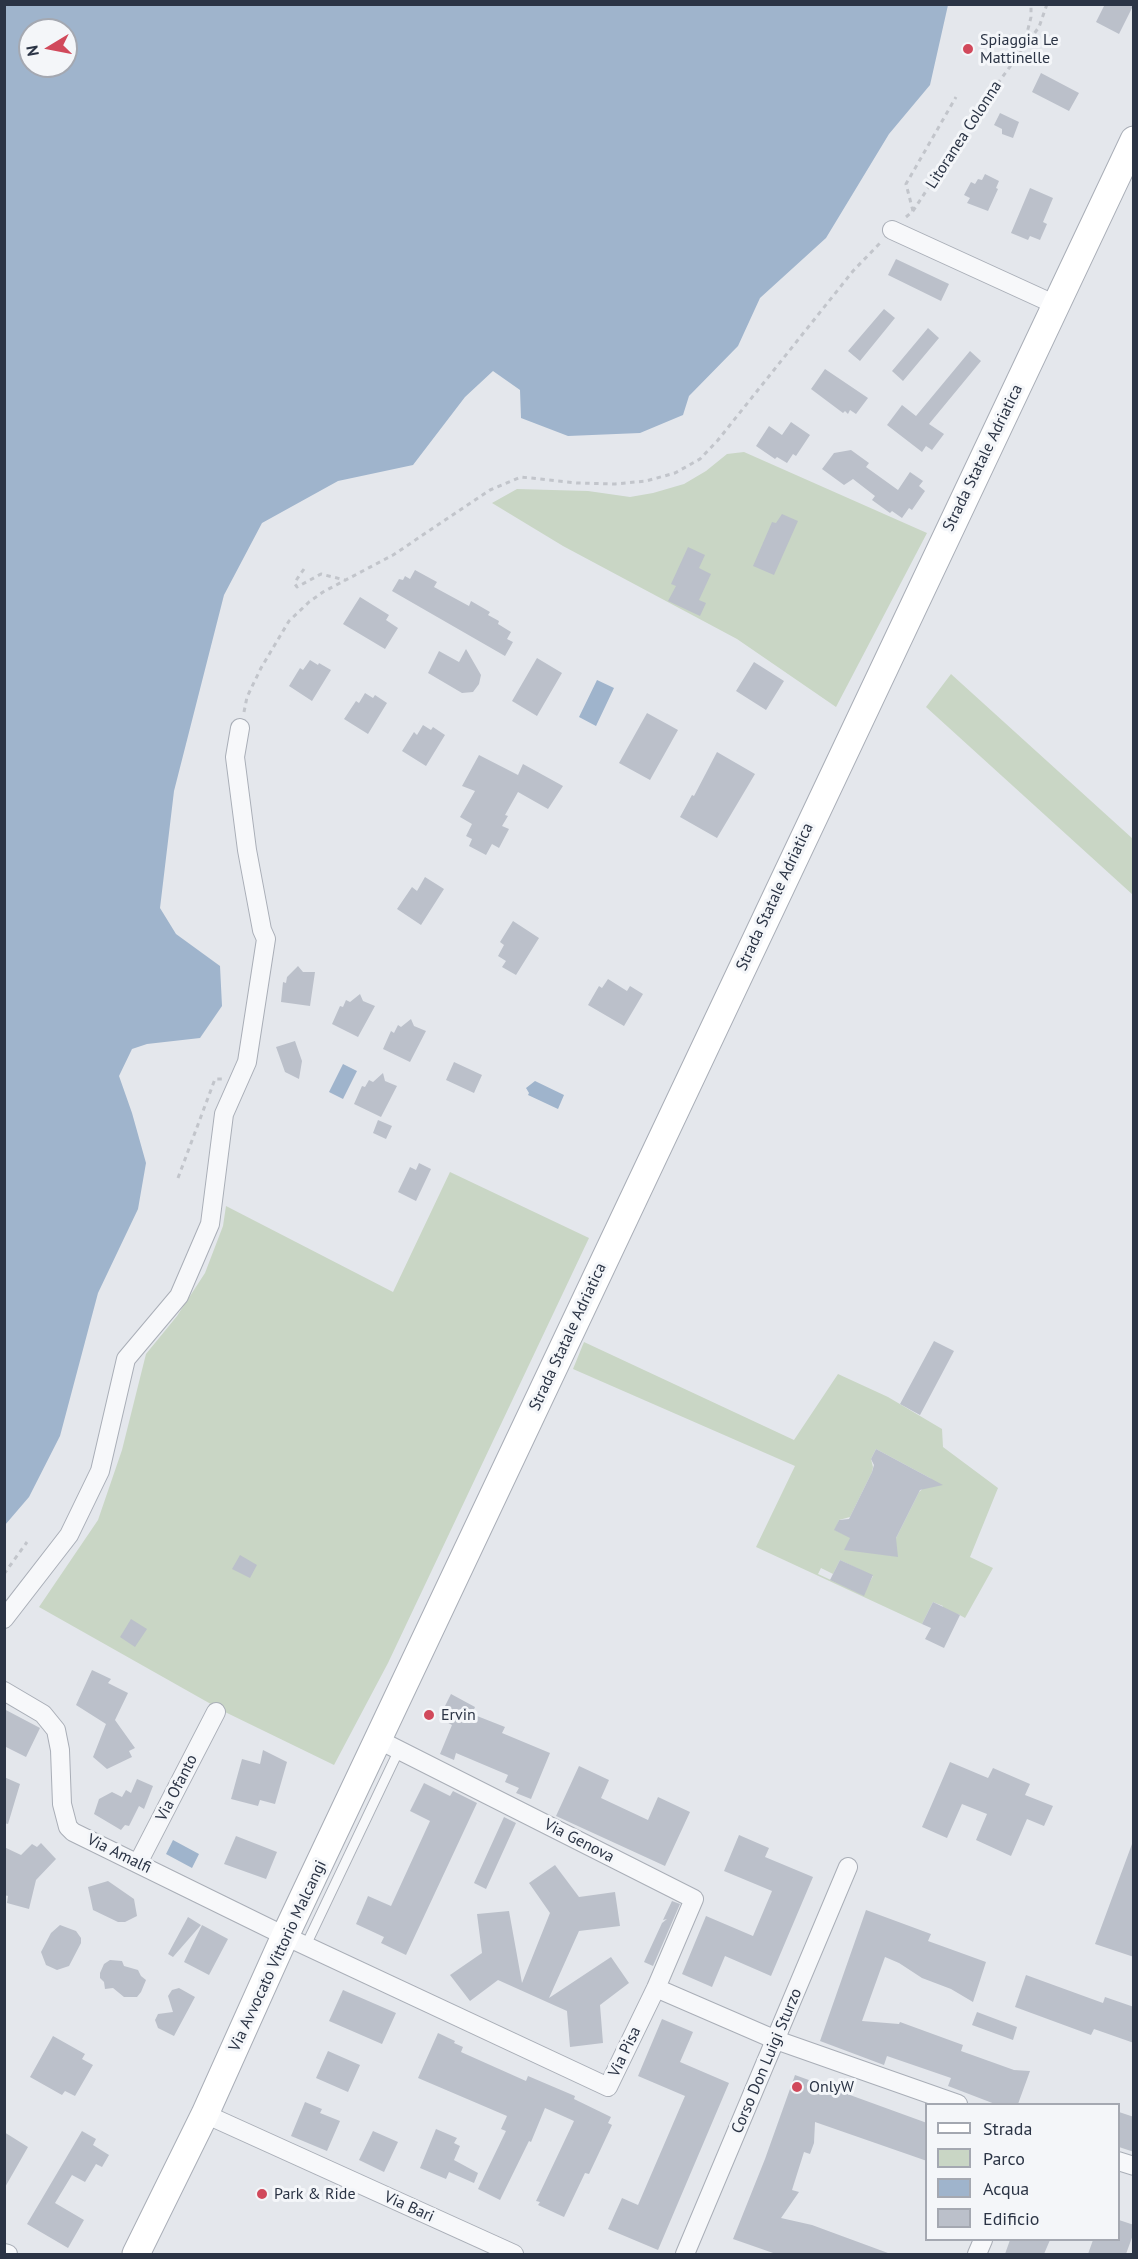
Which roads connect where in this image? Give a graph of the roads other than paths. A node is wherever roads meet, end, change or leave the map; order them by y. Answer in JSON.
{"nodes":[{"id":1,"x":1134,"y":140,"type":"edge"},
{"id":2,"x":892,"y":230,"type":"road end"},
{"id":3,"x":1056,"y":305,"type":"junction"},
{"id":4,"x":240,"y":728,"type":"road end"},
{"id":5,"x":4,"y":1619,"type":"edge"},
{"id":6,"x":418,"y":1656,"type":"joint"},
{"id":7,"x":4,"y":1691,"type":"edge"},
{"id":8,"x":216,"y":1712,"type":"dead end"},
{"id":9,"x":389,"y":1745,"type":"junction"},
{"id":10,"x":138,"y":1863,"type":"junction"},
{"id":11,"x":848,"y":1867,"type":"dead end"},
{"id":12,"x":295,"y":1934,"type":"junction"},
{"id":13,"x":656,"y":1988,"type":"junction"},
{"id":14,"x":776,"y":2040,"type":"junction"},
{"id":15,"x":955,"y":2103,"type":"edge"},
{"id":16,"x":205,"y":2114,"type":"junction"},
{"id":17,"x":136,"y":2254,"type":"edge"},
{"id":18,"x":514,"y":2254,"type":"edge"},
{"id":19,"x":685,"y":2254,"type":"edge"}],
"edges":[{"from":1,"to":3,"type":"main road","name":"Strada Statale Adriatica"},
{"from":2,"to":3,"type":"street"},
{"from":3,"to":6,"type":"main road","name":"Strada Statale Adriatica"},
{"from":4,"to":5,"type":"street"},
{"from":6,"to":9,"type":"main road","name":"Via Avvocato Vittorio Malcangi"},
{"from":7,"to":10,"type":"street","name":"Via Amalfi"},
{"from":8,"to":10,"type":"street","name":"Via Ofanto"},
{"from":9,"to":12,"type":"main road","name":"Via Avvocato Vittorio Malcangi"},
{"from":9,"to":13,"type":"street","name":"Via Genova"},
{"from":10,"to":12,"type":"street","name":"Via Amalfi"},
{"from":11,"to":14,"type":"street","name":"Corso Don Luigi Sturzo"},
{"from":12,"to":13,"type":"street","name":"Via Pisa"},
{"from":12,"to":16,"type":"main road","name":"Via Avvocato Vittorio Malcangi"},
{"from":13,"to":14,"type":"street"},
{"from":14,"to":15,"type":"street"},
{"from":14,"to":19,"type":"street","name":"Corso Don Luigi Sturzo"},
{"from":16,"to":17,"type":"main road","name":"Via Avvocato Vittorio Malcangi"},
{"from":16,"to":18,"type":"street","name":"Via Bari"}]}
